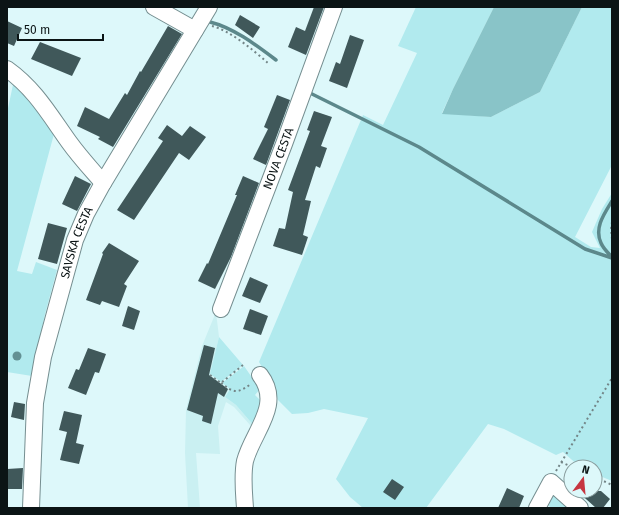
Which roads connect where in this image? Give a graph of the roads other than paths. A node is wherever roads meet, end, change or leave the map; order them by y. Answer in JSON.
{"nodes":[{"id":1,"x":154,"y":7,"type":"edge"},
{"id":2,"x":209,"y":7,"type":"edge"},
{"id":3,"x":334,"y":7,"type":"edge"},
{"id":4,"x":197,"y":26,"type":"junction"},
{"id":5,"x":7,"y":68,"type":"edge"},
{"id":6,"x":103,"y":183,"type":"junction"},
{"id":7,"x":221,"y":309,"type":"dead end"},
{"id":8,"x":257,"y":378,"type":"road end"},
{"id":9,"x":31,"y":508,"type":"edge"},
{"id":10,"x":245,"y":508,"type":"edge"},
{"id":11,"x":537,"y":508,"type":"edge"},
{"id":12,"x":580,"y":508,"type":"edge"}],
"edges":[{"from":1,"to":4,"type":"street"},
{"from":2,"to":4,"type":"street","name":"SAVSKA CESTA"},
{"from":3,"to":7,"type":"street","name":"NOVA CESTA"},
{"from":4,"to":6,"type":"street","name":"SAVSKA CESTA"},
{"from":5,"to":6,"type":"street"},
{"from":6,"to":9,"type":"street","name":"SAVSKA CESTA"},
{"from":8,"to":10,"type":"street"},
{"from":11,"to":12,"type":"street"}]}
